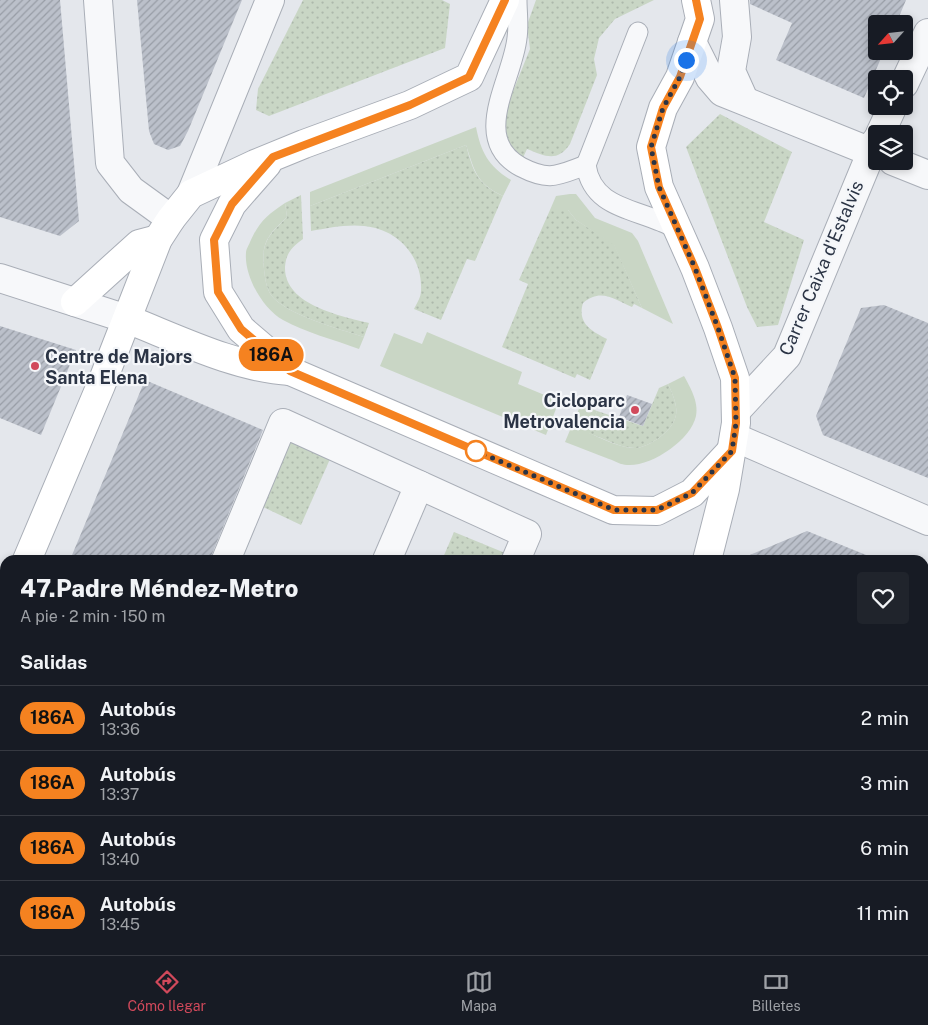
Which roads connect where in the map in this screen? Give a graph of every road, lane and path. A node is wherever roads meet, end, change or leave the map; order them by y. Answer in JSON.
{"nodes":[{"id":1,"x":98,"y":0,"type":"edge"},
{"id":2,"x":270,"y":0,"type":"edge"},
{"id":3,"x":491,"y":0,"type":"edge"},
{"id":4,"x":505,"y":0,"type":"edge"},
{"id":5,"x":517,"y":0,"type":"edge"},
{"id":6,"x":734,"y":0,"type":"edge"},
{"id":7,"x":695,"y":1,"type":"edge"},
{"id":8,"x":492,"y":29,"type":"junction"},
{"id":9,"x":638,"y":32,"type":"dead end"},
{"id":10,"x":928,"y":33,"type":"edge"},
{"id":11,"x":692,"y":42,"type":"junction"},
{"id":12,"x":911,"y":70,"type":"edge"},
{"id":13,"x":744,"y":100,"type":"junction"},
{"id":14,"x":868,"y":145,"type":"edge"},
{"id":15,"x":273,"y":157,"type":"junction"},
{"id":16,"x":586,"y":164,"type":"junction"},
{"id":17,"x":913,"y":167,"type":"edge"},
{"id":18,"x":870,"y":170,"type":"edge"},
{"id":19,"x":928,"y":175,"type":"edge"},
{"id":20,"x":191,"y":194,"type":"junction"},
{"id":21,"x":165,"y":229,"type":"junction"},
{"id":22,"x":679,"y":232,"type":"junction"},
{"id":23,"x":0,"y":278,"type":"edge"},
{"id":24,"x":75,"y":302,"type":"junction"},
{"id":25,"x":128,"y":319,"type":"junction"},
{"id":26,"x":290,"y":371,"type":"junction"},
{"id":27,"x":734,"y":433,"type":"junction"},
{"id":28,"x":420,"y":485,"type":"junction"},
{"id":29,"x":928,"y":521,"type":"edge"},
{"id":30,"x":29,"y":555,"type":"edge"},
{"id":31,"x":228,"y":555,"type":"edge"},
{"id":32,"x":389,"y":555,"type":"edge"},
{"id":33,"x":518,"y":555,"type":"edge"},
{"id":34,"x":708,"y":555,"type":"edge"}],
"edges":[{"from":1,"to":21,"type":"street"},
{"from":2,"to":20,"type":"street"},
{"from":3,"to":8,"type":"street"},
{"from":4,"to":8,"type":"street"},
{"from":5,"to":16,"type":"lane"},
{"from":6,"to":13,"type":"street"},
{"from":7,"to":11,"type":"street"},
{"from":8,"to":15,"type":"street"},
{"from":9,"to":16,"type":"lane"},
{"from":10,"to":12,"type":"street"},
{"from":11,"to":13,"type":"street"},
{"from":11,"to":22,"type":"street"},
{"from":13,"to":14,"type":"street"},
{"from":15,"to":20,"type":"street"},
{"from":15,"to":26,"type":"street"},
{"from":16,"to":22,"type":"lane"},
{"from":17,"to":19,"type":"street"},
{"from":18,"to":27,"type":"street","name":"Carrer Caixa d'Estalvis"},
{"from":20,"to":21,"type":"street"},
{"from":21,"to":24,"type":"street"},
{"from":21,"to":25,"type":"street"},
{"from":22,"to":27,"type":"street"},
{"from":23,"to":24,"type":"street"},
{"from":24,"to":25,"type":"street"},
{"from":25,"to":26,"type":"street"},
{"from":25,"to":30,"type":"street"},
{"from":26,"to":27,"type":"street"},
{"from":27,"to":29,"type":"street"},
{"from":27,"to":34,"type":"street"},
{"from":28,"to":31,"type":"street"},
{"from":28,"to":32,"type":"street"},
{"from":28,"to":33,"type":"street"}]}
